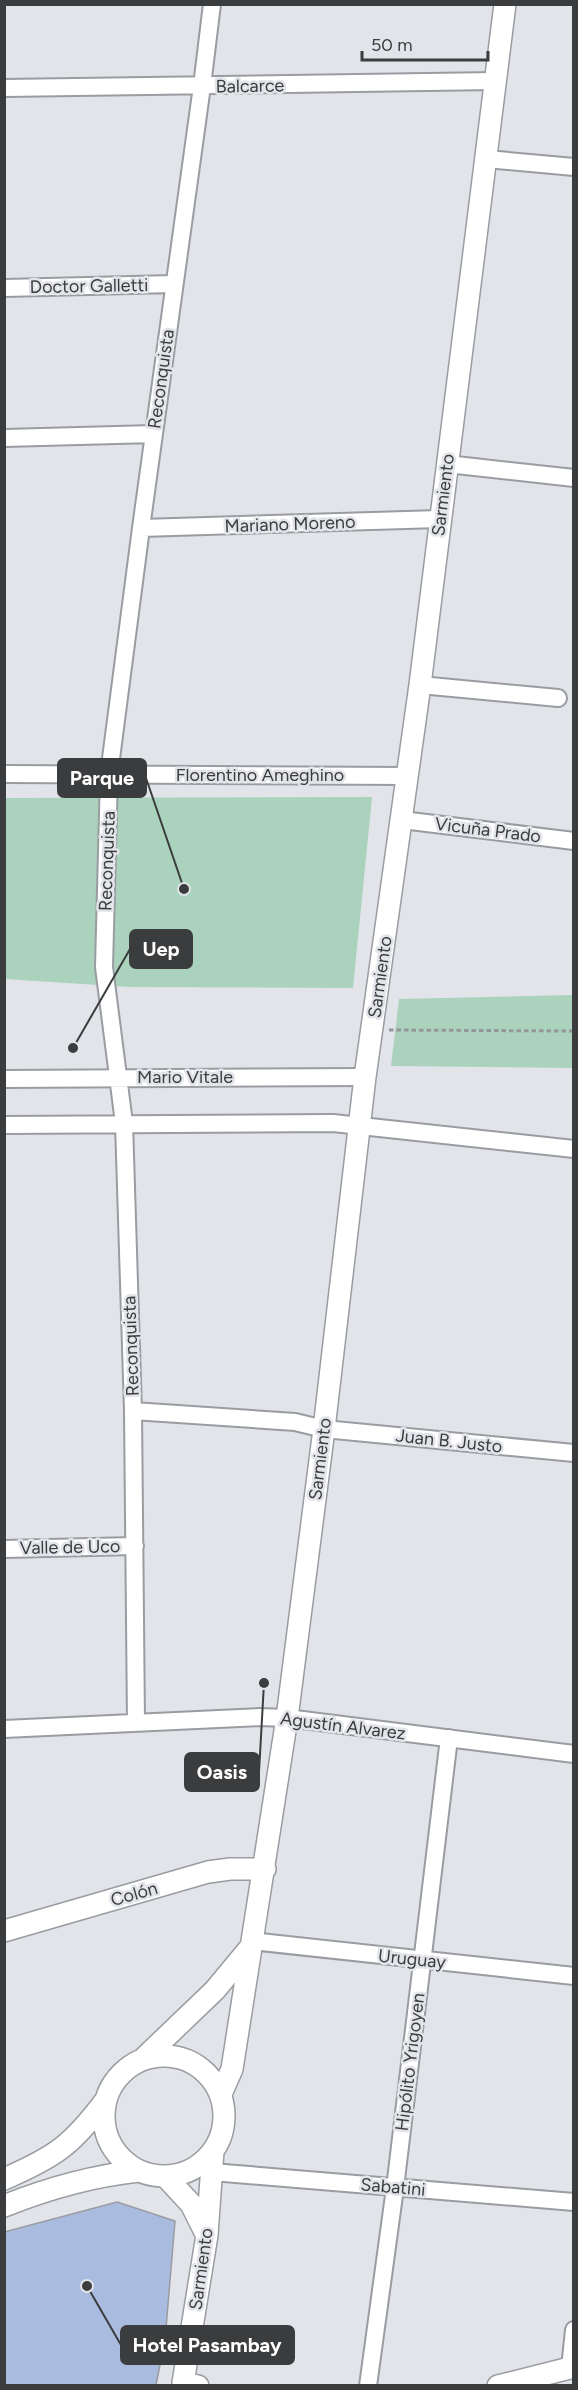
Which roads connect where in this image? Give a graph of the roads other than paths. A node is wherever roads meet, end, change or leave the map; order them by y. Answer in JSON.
{"nodes":[{"id":1,"x":212,"y":4,"type":"edge"},
{"id":2,"x":505,"y":4,"type":"edge"},
{"id":3,"x":496,"y":81,"type":"junction"},
{"id":4,"x":202,"y":86,"type":"junction"},
{"id":5,"x":4,"y":88,"type":"edge"},
{"id":6,"x":486,"y":159,"type":"junction"},
{"id":7,"x":573,"y":167,"type":"edge"},
{"id":8,"x":174,"y":284,"type":"junction"},
{"id":9,"x":4,"y":288,"type":"edge"},
{"id":10,"x":154,"y":434,"type":"junction"},
{"id":11,"x":4,"y":438,"type":"edge"},
{"id":12,"x":447,"y":464,"type":"junction"},
{"id":13,"x":573,"y":478,"type":"edge"},
{"id":14,"x":440,"y":519,"type":"junction"},
{"id":15,"x":141,"y":528,"type":"junction"},
{"id":16,"x":420,"y":685,"type":"junction"},
{"id":17,"x":558,"y":698,"type":"dead end"},
{"id":18,"x":4,"y":774,"type":"edge"},
{"id":19,"x":109,"y":774,"type":"junction"},
{"id":20,"x":408,"y":776,"type":"junction"},
{"id":21,"x":402,"y":820,"type":"junction"},
{"id":22,"x":573,"y":841,"type":"edge"},
{"id":23,"x":119,"y":1077,"type":"junction"},
{"id":24,"x":365,"y":1077,"type":"junction"},
{"id":25,"x":4,"y":1079,"type":"edge"},
{"id":26,"x":124,"y":1123,"type":"junction"},
{"id":27,"x":4,"y":1125,"type":"edge"},
{"id":28,"x":360,"y":1126,"type":"junction"},
{"id":29,"x":573,"y":1149,"type":"edge"},
{"id":30,"x":133,"y":1411,"type":"junction"},
{"id":31,"x":324,"y":1429,"type":"junction"},
{"id":32,"x":573,"y":1453,"type":"edge"},
{"id":33,"x":135,"y":1546,"type":"junction"},
{"id":34,"x":4,"y":1549,"type":"edge"},
{"id":35,"x":287,"y":1718,"type":"junction"},
{"id":36,"x":136,"y":1723,"type":"junction"},
{"id":37,"x":4,"y":1729,"type":"edge"},
{"id":38,"x":449,"y":1738,"type":"junction"},
{"id":39,"x":573,"y":1754,"type":"edge"},
{"id":40,"x":265,"y":1869,"type":"junction"},
{"id":41,"x":4,"y":1931,"type":"edge"},
{"id":42,"x":250,"y":1945,"type":"junction"},
{"id":43,"x":422,"y":1960,"type":"junction"},
{"id":44,"x":573,"y":1976,"type":"edge"},
{"id":45,"x":142,"y":2060,"type":"junction"},
{"id":46,"x":220,"y":2094,"type":"junction"},
{"id":47,"x":105,"y":2102,"type":"junction"},
{"id":48,"x":212,"y":2162,"type":"junction"},
{"id":49,"x":139,"y":2171,"type":"junction"},
{"id":50,"x":166,"y":2177,"type":"junction"},
{"id":51,"x":4,"y":2179,"type":"edge"},
{"id":52,"x":395,"y":2188,"type":"junction"},
{"id":53,"x":573,"y":2202,"type":"edge"},
{"id":54,"x":4,"y":2206,"type":"edge"},
{"id":55,"x":207,"y":2235,"type":"junction"},
{"id":56,"x":573,"y":2330,"type":"edge"},
{"id":57,"x":572,"y":2367,"type":"edge"},
{"id":58,"x":188,"y":2385,"type":"edge"},
{"id":59,"x":368,"y":2385,"type":"edge"},
{"id":60,"x":498,"y":2385,"type":"edge"}],
"edges":[{"from":1,"to":4,"type":"street","name":"Reconquista"},
{"from":2,"to":3,"type":"street","name":"Sarmiento"},
{"from":3,"to":4,"type":"street","name":"Balcarce"},
{"from":3,"to":6,"type":"street","name":"Sarmiento"},
{"from":4,"to":5,"type":"street","name":"Balcarce"},
{"from":4,"to":8,"type":"street","name":"Reconquista"},
{"from":6,"to":7,"type":"street"},
{"from":6,"to":12,"type":"street","name":"Sarmiento"},
{"from":8,"to":9,"type":"street","name":"Doctor Galletti"},
{"from":8,"to":10,"type":"street","name":"Reconquista"},
{"from":10,"to":11,"type":"street"},
{"from":10,"to":15,"type":"street","name":"Reconquista"},
{"from":12,"to":13,"type":"street"},
{"from":12,"to":14,"type":"street","name":"Sarmiento"},
{"from":14,"to":15,"type":"street","name":"Mariano Moreno"},
{"from":14,"to":16,"type":"street","name":"Sarmiento"},
{"from":15,"to":19,"type":"street","name":"Reconquista"},
{"from":16,"to":17,"type":"street"},
{"from":16,"to":20,"type":"street","name":"Sarmiento"},
{"from":18,"to":19,"type":"street","name":"Florentino Ameghino"},
{"from":19,"to":20,"type":"street","name":"Florentino Ameghino"},
{"from":19,"to":23,"type":"street","name":"Reconquista"},
{"from":20,"to":21,"type":"street","name":"Sarmiento"},
{"from":21,"to":22,"type":"street","name":"Vicuña Prado"},
{"from":21,"to":24,"type":"street","name":"Sarmiento"},
{"from":23,"to":24,"type":"street","name":"Mario Vitale"},
{"from":23,"to":25,"type":"street","name":"Mario Vitale"},
{"from":23,"to":26,"type":"street","name":"Reconquista"},
{"from":24,"to":28,"type":"street","name":"Sarmiento"},
{"from":26,"to":27,"type":"street"},
{"from":26,"to":28,"type":"street"},
{"from":26,"to":30,"type":"street","name":"Reconquista"},
{"from":28,"to":29,"type":"street"},
{"from":28,"to":31,"type":"street","name":"Sarmiento"},
{"from":30,"to":31,"type":"street","name":"Juan B. Justo"},
{"from":30,"to":33,"type":"street","name":"Reconquista"},
{"from":31,"to":32,"type":"street","name":"Juan B. Justo"},
{"from":31,"to":35,"type":"street","name":"Sarmiento"},
{"from":33,"to":34,"type":"street","name":"Valle de Uco"},
{"from":33,"to":36,"type":"street","name":"Reconquista"},
{"from":35,"to":36,"type":"street","name":"Agustín Alvarez"},
{"from":35,"to":38,"type":"street","name":"Agustín Alvarez"},
{"from":35,"to":40,"type":"street","name":"Sarmiento"},
{"from":36,"to":37,"type":"street","name":"Agustín Alvarez"},
{"from":38,"to":39,"type":"street","name":"Agustín Alvarez"},
{"from":38,"to":43,"type":"street","name":"Hipólito Yrigoyen"},
{"from":40,"to":41,"type":"street","name":"Colón"},
{"from":40,"to":42,"type":"street","name":"Sarmiento"},
{"from":42,"to":43,"type":"street","name":"Uruguay"},
{"from":42,"to":45,"type":"street","name":"Sarmiento"},
{"from":42,"to":46,"type":"street","name":"Sarmiento"},
{"from":43,"to":44,"type":"street","name":"Uruguay"},
{"from":43,"to":52,"type":"street","name":"Hipólito Yrigoyen"},
{"from":45,"to":46,"type":"street"},
{"from":45,"to":47,"type":"street"},
{"from":46,"to":48,"type":"street"},
{"from":47,"to":49,"type":"street"},
{"from":47,"to":51,"type":"street"},
{"from":48,"to":50,"type":"street"},
{"from":48,"to":52,"type":"street","name":"Sabatini"},
{"from":48,"to":55,"type":"street","name":"Sarmiento"},
{"from":49,"to":50,"type":"street"},
{"from":49,"to":54,"type":"street"},
{"from":50,"to":55,"type":"street"},
{"from":52,"to":53,"type":"street","name":"Sabatini"},
{"from":52,"to":59,"type":"street","name":"Hipólito Yrigoyen"},
{"from":55,"to":58,"type":"street","name":"Sarmiento"},
{"from":56,"to":57,"type":"street"},
{"from":57,"to":60,"type":"street"}]}
